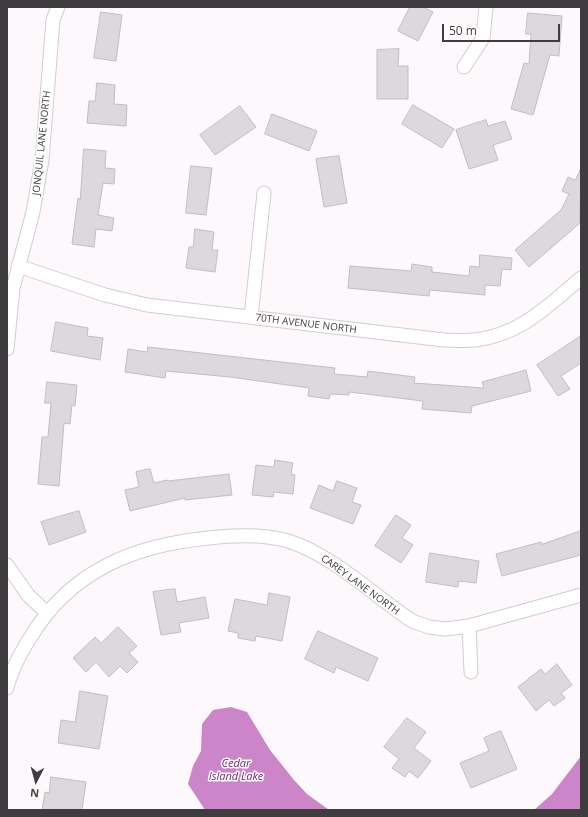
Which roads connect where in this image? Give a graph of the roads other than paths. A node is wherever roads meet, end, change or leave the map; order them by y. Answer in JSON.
{"nodes":[{"id":1,"x":58,"y":7,"type":"edge"},
{"id":2,"x":486,"y":7,"type":"edge"},
{"id":3,"x":464,"y":67,"type":"dead end"},
{"id":4,"x":264,"y":193,"type":"dead end"},
{"id":5,"x":18,"y":266,"type":"junction"},
{"id":6,"x":581,"y":278,"type":"edge"},
{"id":7,"x":251,"y":317,"type":"junction"},
{"id":8,"x":7,"y":349,"type":"edge"},
{"id":9,"x":7,"y":565,"type":"edge"},
{"id":10,"x":581,"y":595,"type":"edge"},
{"id":11,"x":47,"y":613,"type":"junction"},
{"id":12,"x":469,"y":626,"type":"junction"},
{"id":13,"x":471,"y":672,"type":"dead end"},
{"id":14,"x":7,"y":688,"type":"edge"}],
"edges":[{"from":1,"to":5,"type":"street","name":"JONQUIL LANE NORTH"},
{"from":2,"to":3,"type":"street"},
{"from":4,"to":7,"type":"street"},
{"from":5,"to":7,"type":"street","name":"70TH AVENUE NORTH"},
{"from":5,"to":8,"type":"street","name":"JONQUIL LANE NORTH"},
{"from":6,"to":7,"type":"street","name":"70TH AVENUE NORTH"},
{"from":9,"to":11,"type":"street"},
{"from":10,"to":12,"type":"street","name":"CAREY LANE NORTH"},
{"from":11,"to":12,"type":"street","name":"CAREY LANE NORTH"},
{"from":11,"to":14,"type":"street","name":"CAREY LANE NORTH"},
{"from":12,"to":13,"type":"street"}]}
